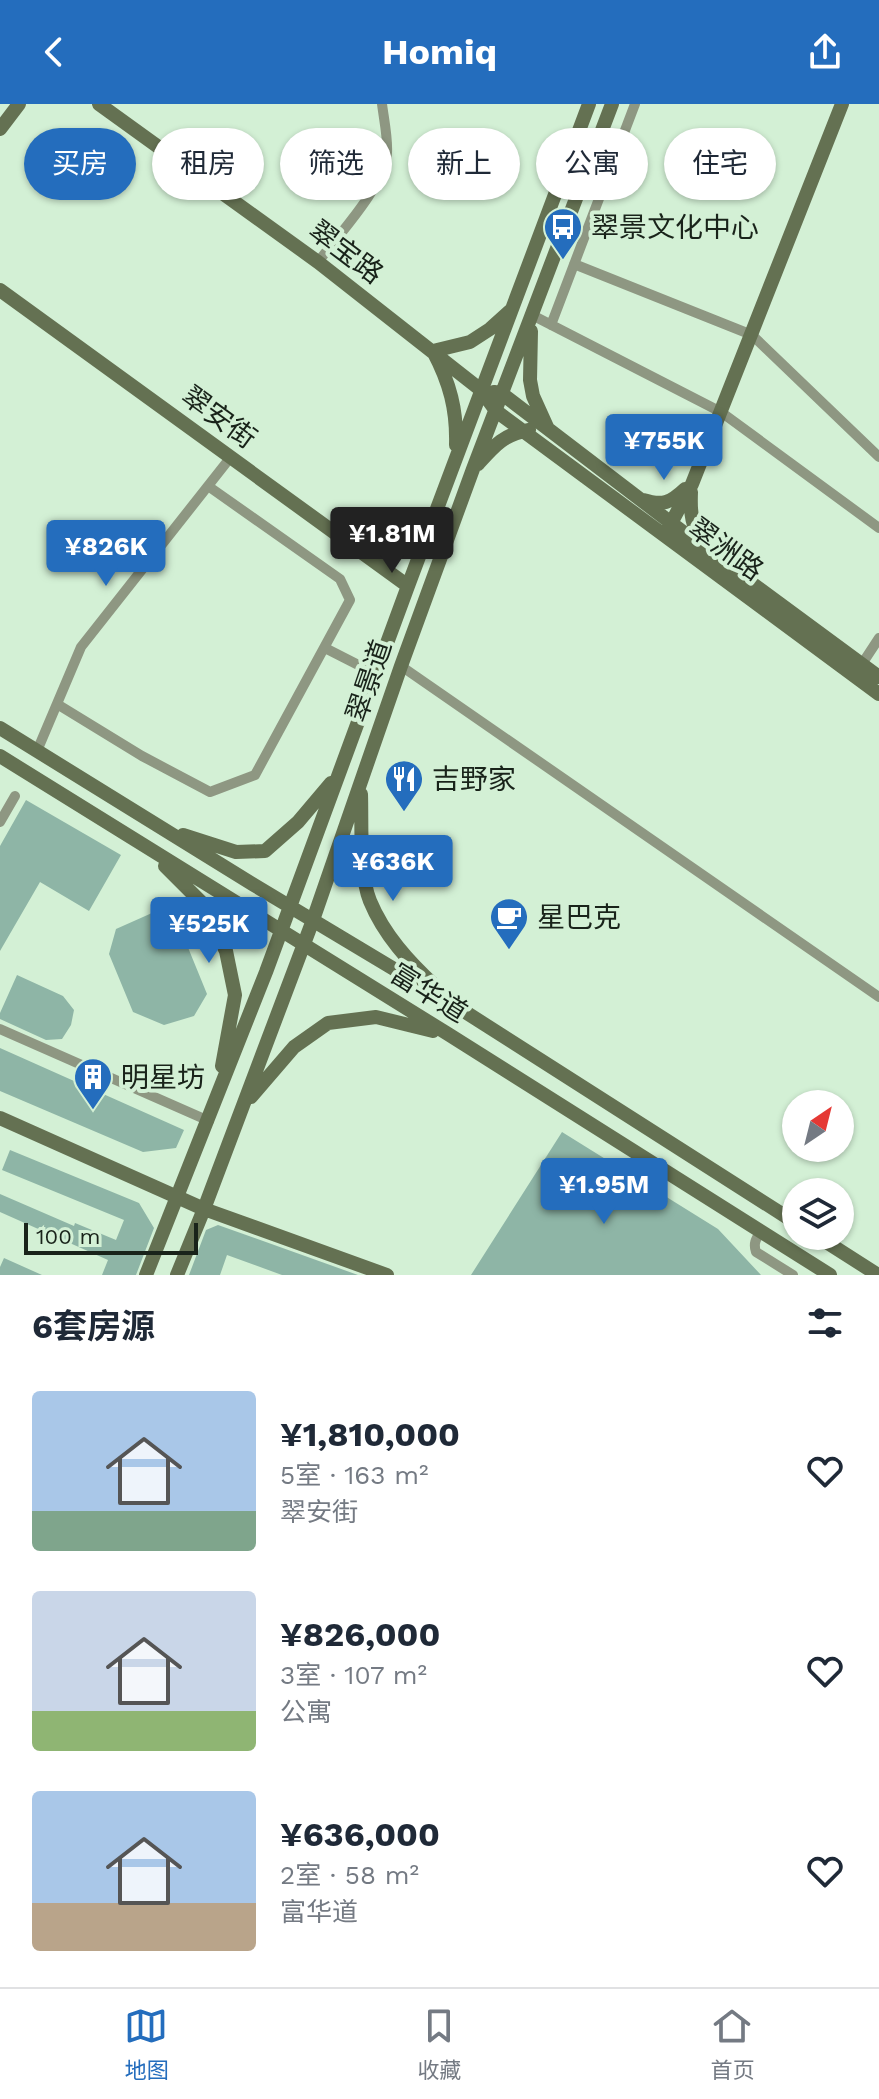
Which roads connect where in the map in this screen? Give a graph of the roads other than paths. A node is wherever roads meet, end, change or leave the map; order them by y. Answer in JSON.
{"nodes":[{"id":1,"x":7,"y":104,"type":"edge"},
{"id":2,"x":19,"y":104,"type":"edge"},
{"id":3,"x":99,"y":104,"type":"edge"},
{"id":4,"x":382,"y":104,"type":"edge"},
{"id":5,"x":589,"y":104,"type":"edge"},
{"id":6,"x":612,"y":104,"type":"edge"},
{"id":7,"x":635,"y":104,"type":"edge"},
{"id":8,"x":842,"y":104,"type":"edge"},
{"id":9,"x":0,"y":113,"type":"edge"},
{"id":10,"x":0,"y":129,"type":"edge"},
{"id":11,"x":318,"y":262,"type":"junction"},
{"id":12,"x":574,"y":264,"type":"junction"},
{"id":13,"x":0,"y":290,"type":"edge"},
{"id":14,"x":513,"y":308,"type":"junction"},
{"id":15,"x":532,"y":315,"type":"junction"},
{"id":16,"x":551,"y":325,"type":"junction"},
{"id":17,"x":752,"y":335,"type":"junction"},
{"id":18,"x":433,"y":351,"type":"junction"},
{"id":19,"x":481,"y":390,"type":"junction"},
{"id":20,"x":501,"y":393,"type":"junction"},
{"id":21,"x":496,"y":411,"type":"junction"},
{"id":22,"x":721,"y":412,"type":"junction"},
{"id":23,"x":548,"y":429,"type":"junction"},
{"id":24,"x":523,"y":431,"type":"junction"},
{"id":25,"x":879,"y":457,"type":"edge"},
{"id":26,"x":230,"y":458,"type":"junction"},
{"id":27,"x":456,"y":459,"type":"junction"},
{"id":28,"x":473,"y":469,"type":"junction"},
{"id":29,"x":692,"y":484,"type":"junction"},
{"id":30,"x":208,"y":486,"type":"junction"},
{"id":31,"x":640,"y":500,"type":"junction"},
{"id":32,"x":879,"y":528,"type":"edge"},
{"id":33,"x":668,"y":530,"type":"junction"},
{"id":34,"x":704,"y":548,"type":"junction"},
{"id":35,"x":408,"y":586,"type":"junction"},
{"id":36,"x":879,"y":638,"type":"edge"},
{"id":37,"x":325,"y":648,"type":"junction"},
{"id":38,"x":862,"y":664,"type":"junction"},
{"id":39,"x":401,"y":666,"type":"junction"},
{"id":40,"x":376,"y":674,"type":"junction"},
{"id":41,"x":879,"y":677,"type":"edge"},
{"id":42,"x":879,"y":694,"type":"edge"},
{"id":43,"x":57,"y":704,"type":"junction"},
{"id":44,"x":0,"y":728,"type":"edge"},
{"id":45,"x":37,"y":751,"type":"junction"},
{"id":46,"x":0,"y":756,"type":"edge"},
{"id":47,"x":339,"y":774,"type":"junction"},
{"id":48,"x":361,"y":784,"type":"junction"},
{"id":49,"x":15,"y":796,"type":"dead end"},
{"id":50,"x":0,"y":822,"type":"edge"},
{"id":51,"x":160,"y":827,"type":"junction"},
{"id":52,"x":148,"y":849,"type":"junction"},
{"id":53,"x":289,"y":905,"type":"junction"},
{"id":54,"x":313,"y":920,"type":"junction"},
{"id":55,"x":280,"y":931,"type":"junction"},
{"id":56,"x":303,"y":946,"type":"junction"},
{"id":57,"x":879,"y":997,"type":"edge"},
{"id":58,"x":459,"y":1008,"type":"junction"},
{"id":59,"x":0,"y":1029,"type":"edge"},
{"id":60,"x":448,"y":1034,"type":"junction"},
{"id":61,"x":217,"y":1096,"type":"junction"},
{"id":62,"x":243,"y":1107,"type":"junction"},
{"id":63,"x":0,"y":1118,"type":"edge"},
{"id":64,"x":209,"y":1121,"type":"junction"},
{"id":65,"x":178,"y":1198,"type":"junction"},
{"id":66,"x":204,"y":1209,"type":"junction"},
{"id":67,"x":782,"y":1214,"type":"edge"},
{"id":68,"x":761,"y":1231,"type":"junction"},
{"id":69,"x":839,"y":1250,"type":"edge"},
{"id":70,"x":146,"y":1275,"type":"edge"},
{"id":71,"x":177,"y":1275,"type":"edge"},
{"id":72,"x":387,"y":1275,"type":"edge"},
{"id":73,"x":793,"y":1275,"type":"edge"},
{"id":74,"x":830,"y":1275,"type":"edge"},
{"id":75,"x":878,"y":1275,"type":"edge"}],
"edges":[{"from":1,"to":9,"type":"main road"},
{"from":2,"to":10,"type":"main road"},
{"from":3,"to":11,"type":"main road","name":"翠宝路"},
{"from":4,"to":11,"type":"street"},
{"from":5,"to":14,"type":"main road","name":"翠景道"},
{"from":6,"to":15,"type":"main road","name":"翠景道"},
{"from":7,"to":12,"type":"street"},
{"from":8,"to":17,"type":"main road"},
{"from":11,"to":18,"type":"main road","name":"翠宝路"},
{"from":12,"to":16,"type":"street"},
{"from":12,"to":17,"type":"street"},
{"from":13,"to":26,"type":"main road","name":"翠安街"},
{"from":14,"to":18,"type":"main road"},
{"from":14,"to":19,"type":"main road","name":"翠景道"},
{"from":15,"to":16,"type":"street"},
{"from":15,"to":20,"type":"main road","name":"翠景道"},
{"from":15,"to":23,"type":"main road"},
{"from":16,"to":22,"type":"street"},
{"from":17,"to":22,"type":"main road"},
{"from":17,"to":25,"type":"street"},
{"from":18,"to":19,"type":"main road","name":"翠宝路"},
{"from":18,"to":27,"type":"main road"},
{"from":19,"to":20,"type":"main road","name":"翠洲路"},
{"from":19,"to":21,"type":"main road","name":"翠洲路"},
{"from":19,"to":27,"type":"main road","name":"翠景道"},
{"from":20,"to":21,"type":"main road","name":"翠景道"},
{"from":20,"to":23,"type":"main road","name":"翠洲路"},
{"from":21,"to":24,"type":"main road","name":"翠洲路"},
{"from":21,"to":28,"type":"main road","name":"翠景道"},
{"from":22,"to":29,"type":"main road"},
{"from":22,"to":32,"type":"street"},
{"from":23,"to":24,"type":"main road"},
{"from":23,"to":31,"type":"main road","name":"翠洲路"},
{"from":24,"to":28,"type":"main road"},
{"from":24,"to":33,"type":"main road","name":"翠洲路"},
{"from":26,"to":30,"type":"street"},
{"from":26,"to":35,"type":"main road","name":"翠安街"},
{"from":27,"to":35,"type":"main road","name":"翠景道"},
{"from":28,"to":39,"type":"main road","name":"翠景道"},
{"from":29,"to":31,"type":"main road"},
{"from":29,"to":33,"type":"main road"},
{"from":29,"to":34,"type":"main road"},
{"from":30,"to":37,"type":"street"},
{"from":30,"to":43,"type":"street"},
{"from":31,"to":33,"type":"main road","name":"翠洲路"},
{"from":33,"to":34,"type":"main road","name":"翠洲路"},
{"from":33,"to":42,"type":"main road","name":"翠洲路"},
{"from":34,"to":38,"type":"main road","name":"翠洲路"},
{"from":35,"to":40,"type":"main road","name":"翠景道"},
{"from":36,"to":38,"type":"street"},
{"from":37,"to":40,"type":"street"},
{"from":37,"to":43,"type":"street"},
{"from":38,"to":41,"type":"main road","name":"翠洲路"},
{"from":39,"to":48,"type":"main road","name":"翠景道"},
{"from":39,"to":57,"type":"street"},
{"from":40,"to":47,"type":"main road","name":"翠景道"},
{"from":43,"to":45,"type":"street"},
{"from":44,"to":45,"type":"main road","name":"富华道"},
{"from":45,"to":51,"type":"main road","name":"富华道"},
{"from":46,"to":52,"type":"main road","name":"富华道"},
{"from":47,"to":51,"type":"main road"},
{"from":47,"to":53,"type":"main road","name":"翠景道"},
{"from":48,"to":54,"type":"main road","name":"翠景道"},
{"from":48,"to":58,"type":"main road"},
{"from":49,"to":50,"type":"street"},
{"from":51,"to":53,"type":"main road","name":"富华道"},
{"from":52,"to":55,"type":"main road","name":"富华道"},
{"from":52,"to":61,"type":"main road"},
{"from":53,"to":54,"type":"main road","name":"富华道"},
{"from":53,"to":55,"type":"main road","name":"翠景道"},
{"from":54,"to":56,"type":"main road","name":"翠景道"},
{"from":54,"to":58,"type":"main road","name":"富华道"},
{"from":55,"to":56,"type":"main road","name":"富华道"},
{"from":55,"to":61,"type":"main road","name":"翠景道"},
{"from":56,"to":60,"type":"main road","name":"富华道"},
{"from":56,"to":62,"type":"main road","name":"翠景道"},
{"from":58,"to":67,"type":"main road","name":"富华道"},
{"from":59,"to":64,"type":"street"},
{"from":60,"to":62,"type":"main road"},
{"from":60,"to":68,"type":"main road","name":"富华道"},
{"from":61,"to":64,"type":"main road","name":"翠景道"},
{"from":62,"to":66,"type":"main road","name":"翠景道"},
{"from":63,"to":65,"type":"main road"},
{"from":64,"to":65,"type":"main road","name":"翠景道"},
{"from":65,"to":66,"type":"main road"},
{"from":65,"to":70,"type":"main road","name":"翠景道"},
{"from":66,"to":71,"type":"main road","name":"翠景道"},
{"from":66,"to":72,"type":"main road"},
{"from":68,"to":73,"type":"street"},
{"from":68,"to":74,"type":"main road","name":"富华道"},
{"from":69,"to":75,"type":"main road"}]}
